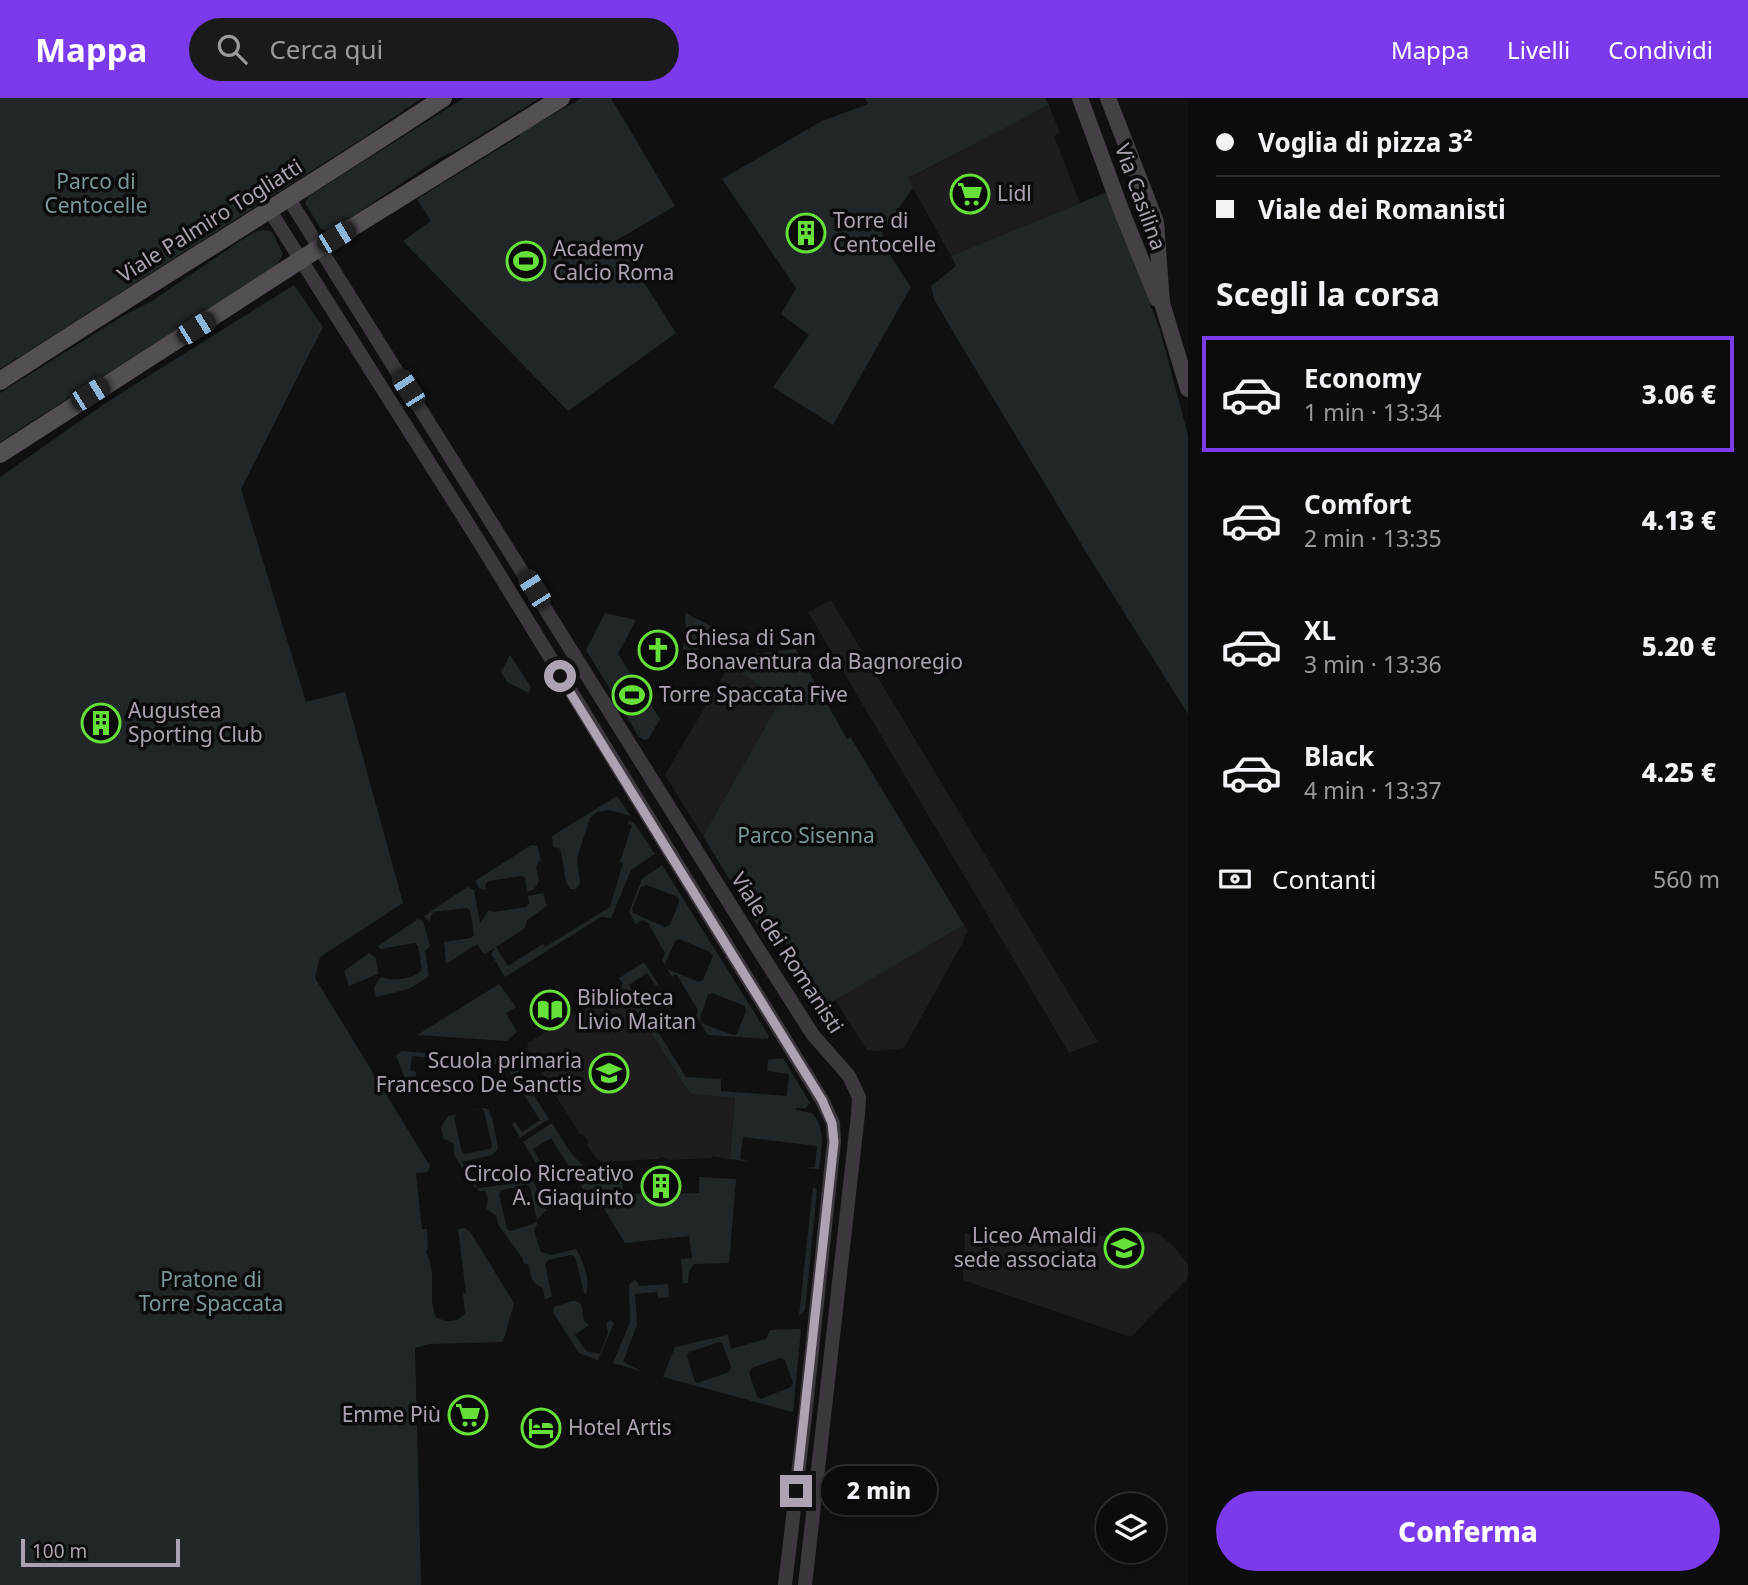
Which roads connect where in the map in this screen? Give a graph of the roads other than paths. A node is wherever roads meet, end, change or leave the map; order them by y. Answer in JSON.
{"nodes":[{"id":1,"x":443,"y":98,"type":"edge"},
{"id":2,"x":561,"y":98,"type":"edge"},
{"id":3,"x":1080,"y":98,"type":"edge"},
{"id":4,"x":1108,"y":98,"type":"edge"},
{"id":5,"x":289,"y":199,"type":"junction"},
{"id":6,"x":270,"y":211,"type":"junction"},
{"id":7,"x":319,"y":248,"type":"junction"},
{"id":8,"x":301,"y":259,"type":"junction"},
{"id":9,"x":1164,"y":310,"type":"junction"},
{"id":10,"x":0,"y":381,"type":"edge"},
{"id":11,"x":1188,"y":389,"type":"edge"},
{"id":12,"x":0,"y":454,"type":"edge"},
{"id":13,"x":785,"y":1585,"type":"edge"},
{"id":14,"x":805,"y":1585,"type":"edge"}],
"edges":[{"from":1,"to":5,"type":"main road","name":"Viale Palmiro Togliatti"},
{"from":2,"to":7,"type":"main road"},
{"from":3,"to":9,"type":"main road","name":"Via Casilina"},
{"from":4,"to":9,"type":"main road","name":"Via Casilina"},
{"from":5,"to":6,"type":"main road","name":"Viale Palmiro Togliatti"},
{"from":5,"to":7,"type":"street","name":"Viale dei Romanisti"},
{"from":6,"to":8,"type":"street"},
{"from":6,"to":10,"type":"main road","name":"Viale Palmiro Togliatti"},
{"from":7,"to":8,"type":"main road"},
{"from":7,"to":14,"type":"street","name":"Viale dei Romanisti"},
{"from":8,"to":12,"type":"main road"},
{"from":8,"to":13,"type":"street"},
{"from":9,"to":11,"type":"main road","name":"Via Casilina"}]}
